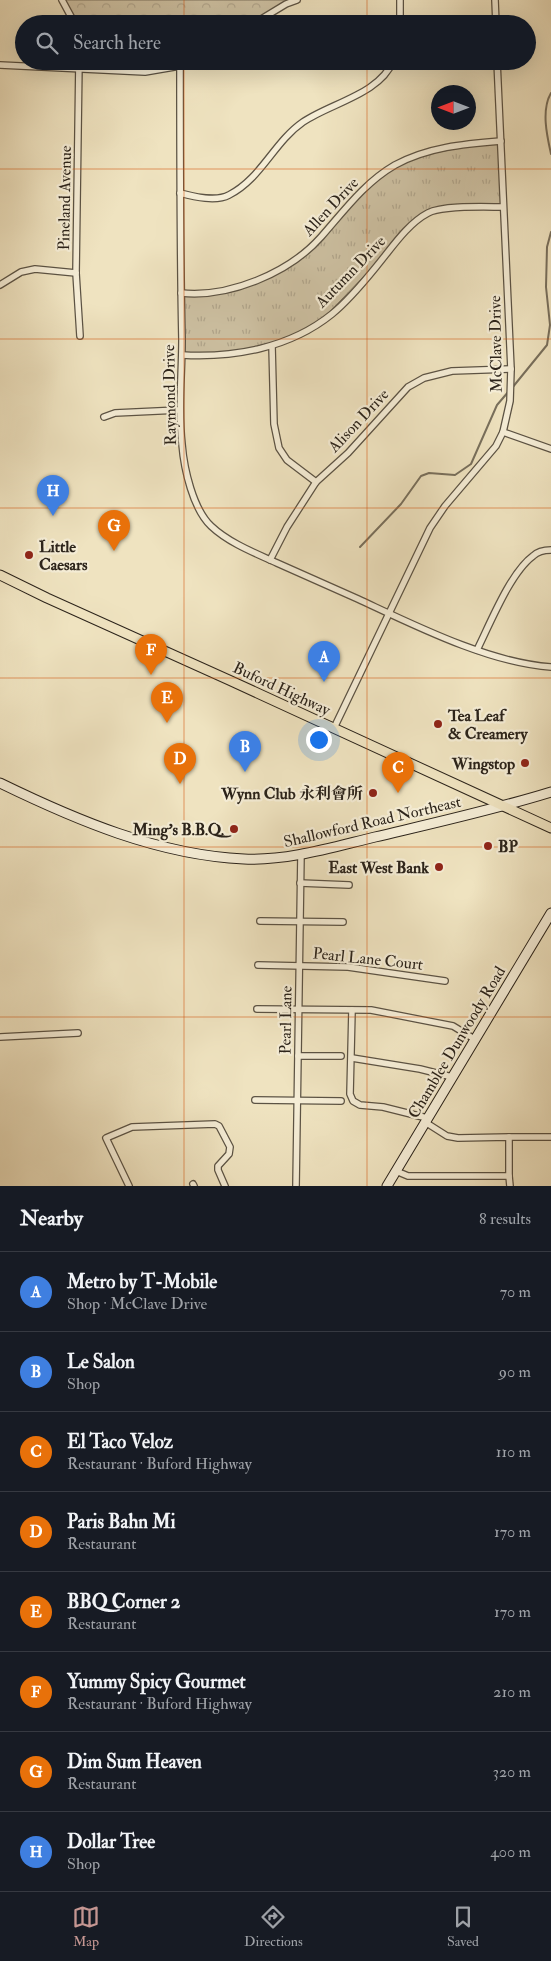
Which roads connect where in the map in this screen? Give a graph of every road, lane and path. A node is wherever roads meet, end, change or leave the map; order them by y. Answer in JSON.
{"nodes":[{"id":1,"x":62,"y":0,"type":"edge"},
{"id":2,"x":297,"y":0,"type":"edge"},
{"id":3,"x":400,"y":0,"type":"edge"},
{"id":4,"x":495,"y":0,"type":"edge"},
{"id":5,"x":70,"y":15,"type":"edge"},
{"id":6,"x":268,"y":15,"type":"edge"},
{"id":7,"x":400,"y":15,"type":"edge"},
{"id":8,"x":496,"y":15,"type":"edge"},
{"id":9,"x":0,"y":66,"type":"edge"},
{"id":10,"x":15,"y":67,"type":"edge"},
{"id":11,"x":79,"y":70,"type":"edge"},
{"id":12,"x":101,"y":70,"type":"edge"},
{"id":13,"x":157,"y":70,"type":"edge"},
{"id":14,"x":180,"y":70,"type":"edge"},
{"id":15,"x":388,"y":70,"type":"edge"},
{"id":16,"x":498,"y":70,"type":"edge"},
{"id":17,"x":501,"y":141,"type":"junction"},
{"id":18,"x":180,"y":193,"type":"junction"},
{"id":19,"x":503,"y":207,"type":"junction"},
{"id":20,"x":76,"y":273,"type":"junction"},
{"id":21,"x":0,"y":285,"type":"edge"},
{"id":22,"x":181,"y":293,"type":"junction"},
{"id":23,"x":80,"y":336,"type":"dead end"},
{"id":24,"x":272,"y":346,"type":"junction"},
{"id":25,"x":182,"y":355,"type":"junction"},
{"id":26,"x":511,"y":369,"type":"junction"},
{"id":27,"x":179,"y":410,"type":"junction"},
{"id":28,"x":104,"y":417,"type":"dead end"},
{"id":29,"x":503,"y":432,"type":"junction"},
{"id":30,"x":551,"y":449,"type":"edge"},
{"id":31,"x":316,"y":482,"type":"junction"},
{"id":32,"x":551,"y":550,"type":"edge"},
{"id":33,"x":270,"y":560,"type":"junction"},
{"id":34,"x":0,"y":575,"type":"edge"},
{"id":35,"x":388,"y":613,"type":"junction"},
{"id":36,"x":477,"y":650,"type":"junction"},
{"id":37,"x":551,"y":667,"type":"edge"},
{"id":38,"x":334,"y":728,"type":"junction"},
{"id":39,"x":0,"y":783,"type":"edge"},
{"id":40,"x":551,"y":792,"type":"edge"},
{"id":41,"x":504,"y":806,"type":"junction"},
{"id":42,"x":551,"y":828,"type":"edge"},
{"id":43,"x":301,"y":854,"type":"junction"},
{"id":44,"x":300,"y":883,"type":"junction"},
{"id":45,"x":349,"y":885,"type":"dead end"},
{"id":46,"x":551,"y":913,"type":"edge"},
{"id":47,"x":260,"y":921,"type":"dead end"},
{"id":48,"x":300,"y":922,"type":"junction"},
{"id":49,"x":343,"y":922,"type":"dead end"},
{"id":50,"x":258,"y":965,"type":"dead end"},
{"id":51,"x":299,"y":965,"type":"junction"},
{"id":52,"x":445,"y":981,"type":"dead end"},
{"id":53,"x":257,"y":1009,"type":"dead end"},
{"id":54,"x":298,"y":1010,"type":"junction"},
{"id":55,"x":352,"y":1010,"type":"junction"},
{"id":56,"x":78,"y":1033,"type":"dead end"},
{"id":57,"x":0,"y":1037,"type":"edge"},
{"id":58,"x":476,"y":1040,"type":"junction"},
{"id":59,"x":298,"y":1056,"type":"junction"},
{"id":60,"x":341,"y":1056,"type":"dead end"},
{"id":61,"x":352,"y":1058,"type":"junction"},
{"id":62,"x":452,"y":1077,"type":"junction"},
{"id":63,"x":254,"y":1100,"type":"dead end"},
{"id":64,"x":298,"y":1100,"type":"junction"},
{"id":65,"x":341,"y":1100,"type":"dead end"},
{"id":66,"x":426,"y":1120,"type":"junction"},
{"id":67,"x":509,"y":1137,"type":"junction"},
{"id":68,"x":551,"y":1138,"type":"edge"},
{"id":69,"x":396,"y":1171,"type":"junction"},
{"id":70,"x":509,"y":1176,"type":"junction"},
{"id":71,"x":129,"y":1186,"type":"edge"},
{"id":72,"x":225,"y":1186,"type":"edge"},
{"id":73,"x":296,"y":1186,"type":"edge"},
{"id":74,"x":387,"y":1186,"type":"edge"},
{"id":75,"x":510,"y":1186,"type":"edge"}],
"edges":[{"from":1,"to":5,"type":"street"},
{"from":2,"to":6,"type":"street"},
{"from":3,"to":7,"type":"street"},
{"from":4,"to":8,"type":"street"},
{"from":9,"to":10,"type":"street"},
{"from":11,"to":20,"type":"street","name":"Pineland Avenue"},
{"from":12,"to":13,"type":"street"},
{"from":14,"to":18,"type":"street","name":"Raymond Drive"},
{"from":15,"to":18,"type":"street"},
{"from":16,"to":17,"type":"street","name":"McClave Drive"},
{"from":17,"to":19,"type":"street","name":"McClave Drive"},
{"from":17,"to":22,"type":"street","name":"Allen Drive"},
{"from":18,"to":22,"type":"street","name":"Raymond Drive"},
{"from":19,"to":24,"type":"street","name":"Autumn Drive"},
{"from":19,"to":26,"type":"street","name":"McClave Drive"},
{"from":20,"to":21,"type":"street"},
{"from":20,"to":23,"type":"street","name":"Pineland Avenue"},
{"from":22,"to":25,"type":"street","name":"Raymond Drive"},
{"from":24,"to":25,"type":"street","name":"Autumn Drive"},
{"from":24,"to":31,"type":"street"},
{"from":25,"to":27,"type":"street","name":"Raymond Drive"},
{"from":26,"to":29,"type":"street","name":"McClave Drive"},
{"from":26,"to":31,"type":"street","name":"Alison Drive"},
{"from":27,"to":28,"type":"street"},
{"from":27,"to":33,"type":"street","name":"Raymond Drive"},
{"from":29,"to":30,"type":"street"},
{"from":29,"to":35,"type":"street","name":"McClave Drive"},
{"from":31,"to":33,"type":"street","name":"Alison Drive"},
{"from":32,"to":36,"type":"street"},
{"from":33,"to":35,"type":"street","name":"Raymond Drive"},
{"from":34,"to":38,"type":"main road","name":"Buford Highway"},
{"from":35,"to":36,"type":"street","name":"Raymond Drive"},
{"from":35,"to":38,"type":"street","name":"McClave Drive"},
{"from":36,"to":37,"type":"street","name":"Raymond Drive"},
{"from":38,"to":41,"type":"main road","name":"Buford Highway"},
{"from":39,"to":43,"type":"street","name":"Shallowford Road Northeast"},
{"from":40,"to":41,"type":"street","name":"Shallowford Road Northeast"},
{"from":41,"to":42,"type":"main road","name":"Buford Highway"},
{"from":41,"to":43,"type":"street","name":"Shallowford Road Northeast"},
{"from":43,"to":44,"type":"street","name":"Pearl Lane"},
{"from":44,"to":45,"type":"street"},
{"from":44,"to":48,"type":"street","name":"Pearl Lane"},
{"from":46,"to":58,"type":"street","name":"Chamblee Dunwoody Road"},
{"from":47,"to":48,"type":"street"},
{"from":48,"to":49,"type":"street"},
{"from":48,"to":51,"type":"street","name":"Pearl Lane"},
{"from":50,"to":51,"type":"street","name":"Pearl Lane Court"},
{"from":51,"to":52,"type":"street","name":"Pearl Lane Court"},
{"from":51,"to":54,"type":"street","name":"Pearl Lane"},
{"from":53,"to":54,"type":"street"},
{"from":54,"to":55,"type":"street"},
{"from":54,"to":59,"type":"street","name":"Pearl Lane"},
{"from":55,"to":58,"type":"street"},
{"from":55,"to":61,"type":"street"},
{"from":56,"to":57,"type":"street"},
{"from":58,"to":62,"type":"street","name":"Chamblee Dunwoody Road"},
{"from":59,"to":60,"type":"street"},
{"from":59,"to":64,"type":"street","name":"Pearl Lane"},
{"from":61,"to":62,"type":"street"},
{"from":61,"to":66,"type":"street"},
{"from":62,"to":66,"type":"street","name":"Chamblee Dunwoody Road"},
{"from":63,"to":64,"type":"street"},
{"from":64,"to":65,"type":"street"},
{"from":64,"to":73,"type":"street","name":"Pearl Lane"},
{"from":66,"to":67,"type":"street"},
{"from":66,"to":69,"type":"street","name":"Chamblee Dunwoody Road"},
{"from":67,"to":68,"type":"street"},
{"from":67,"to":70,"type":"street"},
{"from":69,"to":70,"type":"street"},
{"from":69,"to":74,"type":"street","name":"Chamblee Dunwoody Road"},
{"from":70,"to":75,"type":"street"},
{"from":71,"to":72,"type":"street"}]}
